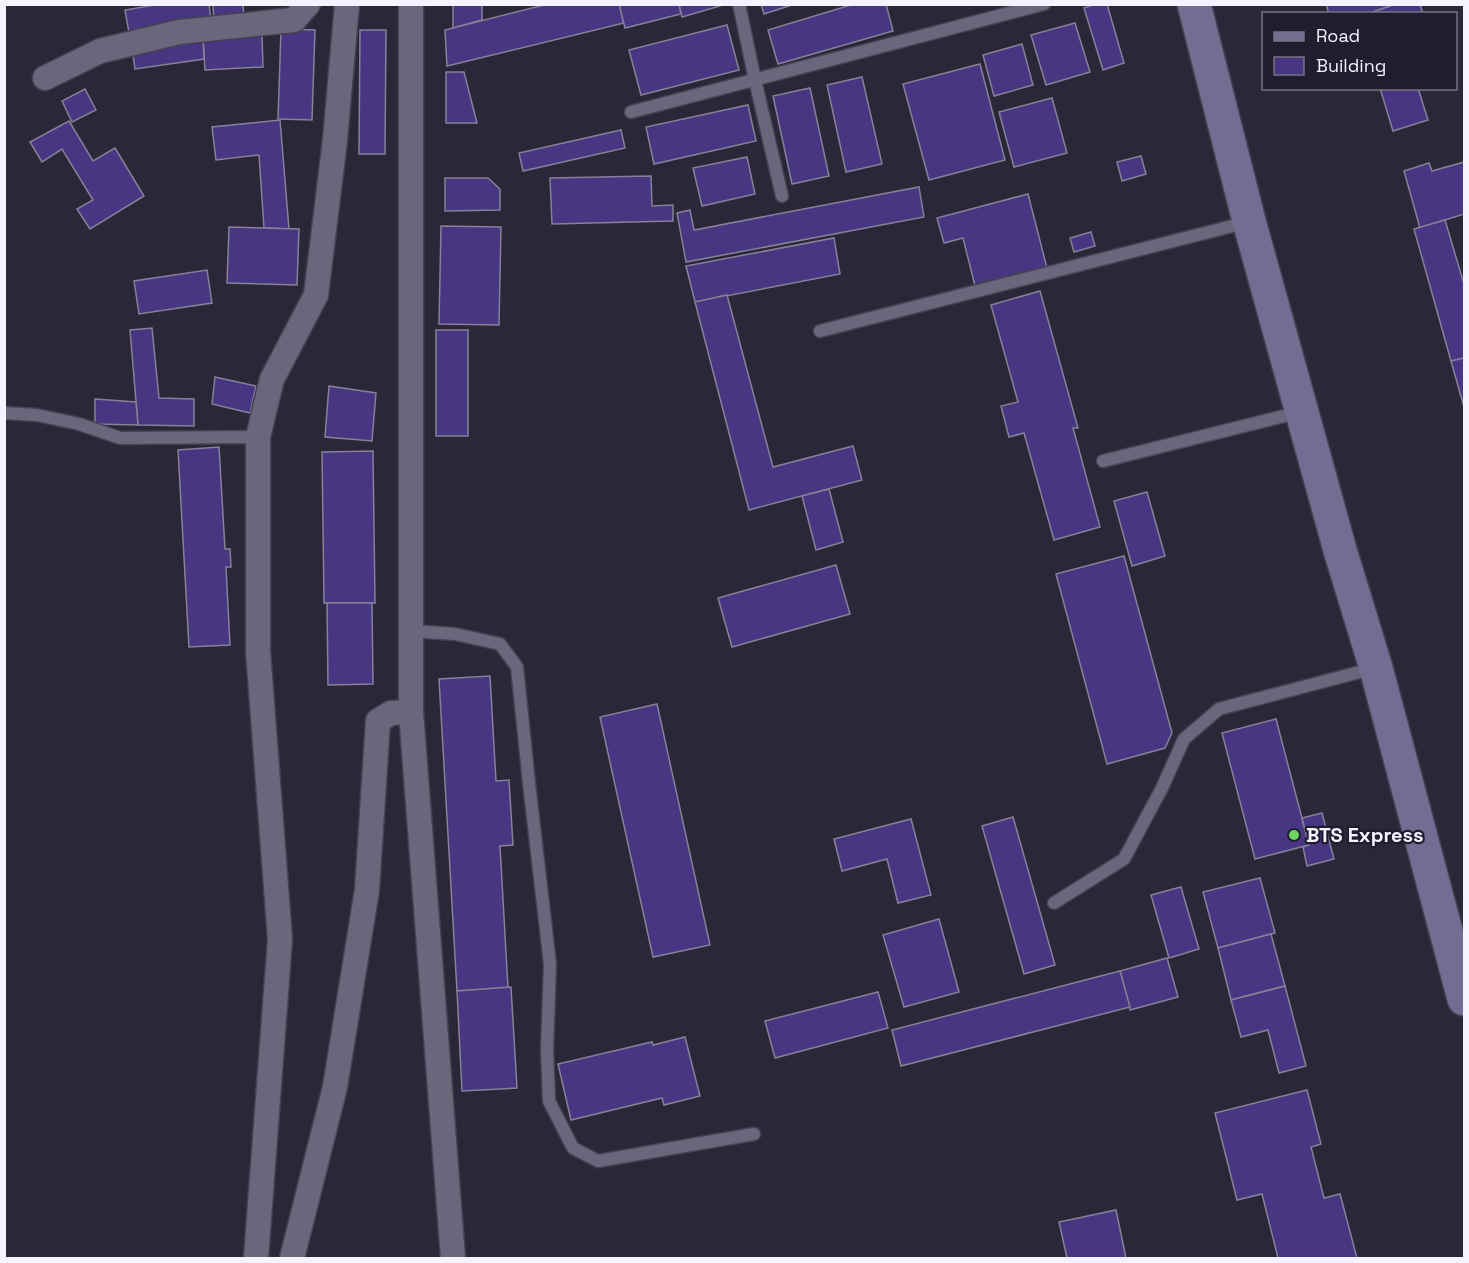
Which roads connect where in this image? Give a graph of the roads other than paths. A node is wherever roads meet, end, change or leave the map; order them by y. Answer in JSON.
{"nodes":[{"id":1,"x":308,"y":4,"type":"edge"},
{"id":2,"x":347,"y":4,"type":"edge"},
{"id":3,"x":411,"y":4,"type":"edge"},
{"id":4,"x":740,"y":4,"type":"edge"},
{"id":5,"x":1044,"y":4,"type":"edge"},
{"id":6,"x":1194,"y":4,"type":"edge"},
{"id":7,"x":45,"y":78,"type":"dead end"},
{"id":8,"x":755,"y":80,"type":"junction"},
{"id":9,"x":631,"y":112,"type":"dead end"},
{"id":10,"x":782,"y":196,"type":"dead end"},
{"id":11,"x":1249,"y":221,"type":"junction"},
{"id":12,"x":820,"y":331,"type":"dead end"},
{"id":13,"x":1302,"y":411,"type":"junction"},
{"id":14,"x":4,"y":413,"type":"edge"},
{"id":15,"x":258,"y":437,"type":"junction"},
{"id":16,"x":1102,"y":461,"type":"dead end"},
{"id":17,"x":411,"y":631,"type":"junction"},
{"id":18,"x":1376,"y":668,"type":"junction"},
{"id":19,"x":411,"y":712,"type":"junction"},
{"id":20,"x":1054,"y":903,"type":"dead end"},
{"id":21,"x":1464,"y":999,"type":"edge"},
{"id":22,"x":754,"y":1134,"type":"dead end"},
{"id":23,"x":255,"y":1258,"type":"edge"},
{"id":24,"x":292,"y":1258,"type":"edge"},
{"id":25,"x":453,"y":1258,"type":"edge"}],
"edges":[{"from":1,"to":7,"type":"street"},
{"from":2,"to":15,"type":"street"},
{"from":3,"to":17,"type":"street"},
{"from":4,"to":8,"type":"lane"},
{"from":5,"to":8,"type":"lane"},
{"from":6,"to":11,"type":"main road"},
{"from":8,"to":9,"type":"lane"},
{"from":8,"to":10,"type":"lane"},
{"from":11,"to":12,"type":"lane"},
{"from":11,"to":13,"type":"main road"},
{"from":13,"to":16,"type":"lane"},
{"from":13,"to":18,"type":"main road"},
{"from":14,"to":15,"type":"lane"},
{"from":15,"to":23,"type":"street"},
{"from":17,"to":19,"type":"street"},
{"from":17,"to":22,"type":"lane"},
{"from":18,"to":20,"type":"lane"},
{"from":18,"to":21,"type":"main road"},
{"from":19,"to":24,"type":"street"},
{"from":19,"to":25,"type":"street"}]}
